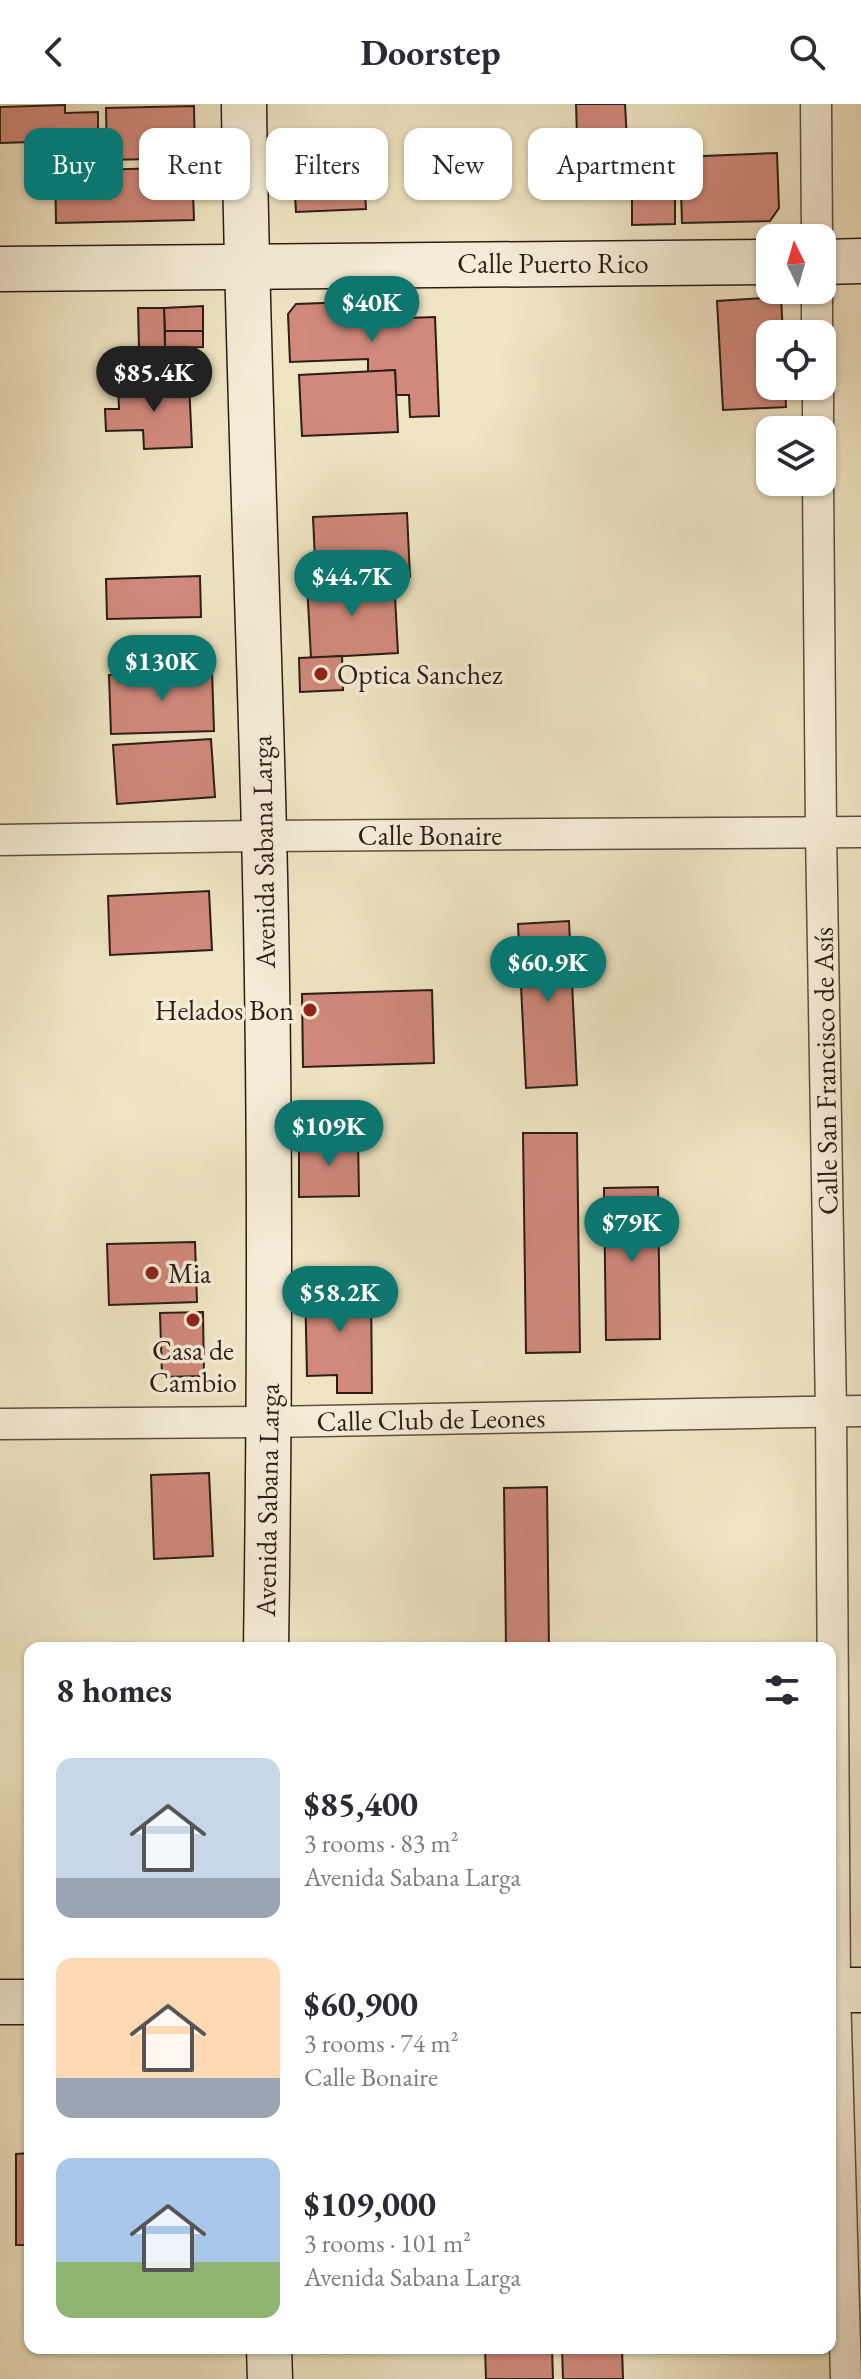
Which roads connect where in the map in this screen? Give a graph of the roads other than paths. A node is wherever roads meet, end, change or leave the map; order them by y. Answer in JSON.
{"nodes":[{"id":1,"x":244,"y":104,"type":"edge"},
{"id":2,"x":816,"y":104,"type":"edge"},
{"id":3,"x":817,"y":224,"type":"edge"},
{"id":4,"x":861,"y":261,"type":"edge"},
{"id":5,"x":756,"y":262,"type":"edge"},
{"id":6,"x":836,"y":262,"type":"edge"},
{"id":7,"x":246,"y":265,"type":"junction"},
{"id":8,"x":0,"y":269,"type":"edge"},
{"id":9,"x":818,"y":496,"type":"edge"},
{"id":10,"x":821,"y":832,"type":"junction"},
{"id":11,"x":861,"y":832,"type":"edge"},
{"id":12,"x":264,"y":836,"type":"junction"},
{"id":13,"x":0,"y":840,"type":"edge"},
{"id":14,"x":831,"y":1411,"type":"junction"},
{"id":15,"x":861,"y":1411,"type":"edge"},
{"id":16,"x":269,"y":1422,"type":"junction"},
{"id":17,"x":0,"y":1424,"type":"edge"},
{"id":18,"x":266,"y":1642,"type":"edge"},
{"id":19,"x":835,"y":1642,"type":"edge"},
{"id":20,"x":836,"y":1674,"type":"edge"},
{"id":21,"x":842,"y":1990,"type":"edge"},
{"id":22,"x":0,"y":2002,"type":"edge"},
{"id":23,"x":24,"y":2002,"type":"edge"},
{"id":24,"x":269,"y":2354,"type":"edge"},
{"id":25,"x":270,"y":2379,"type":"edge"},
{"id":26,"x":846,"y":2379,"type":"edge"}],
"edges":[{"from":1,"to":7,"type":"main road","name":"Avenida Sabana Larga"},
{"from":2,"to":3,"type":"street"},
{"from":4,"to":6,"type":"main road"},
{"from":5,"to":7,"type":"main road","name":"Calle Puerto Rico"},
{"from":7,"to":8,"type":"main road","name":"Calle Puerto Rico"},
{"from":7,"to":12,"type":"main road","name":"Avenida Sabana Larga"},
{"from":9,"to":10,"type":"street","name":"Calle San Francisco de Asís"},
{"from":10,"to":11,"type":"street","name":"Calle Bonaire"},
{"from":10,"to":12,"type":"street","name":"Calle Bonaire"},
{"from":10,"to":14,"type":"street","name":"Calle San Francisco de Asís"},
{"from":12,"to":13,"type":"street","name":"Calle Bonaire"},
{"from":12,"to":16,"type":"main road","name":"Avenida Sabana Larga"},
{"from":14,"to":15,"type":"street","name":"Calle Club de Leones"},
{"from":14,"to":16,"type":"street","name":"Calle Club de Leones"},
{"from":14,"to":19,"type":"street","name":"Calle San Francisco de Asís"},
{"from":16,"to":17,"type":"street","name":"Calle Club de Leones"},
{"from":16,"to":18,"type":"main road","name":"Avenida Sabana Larga"},
{"from":20,"to":21,"type":"street","name":"Calle San Francisco de Asís"},
{"from":21,"to":26,"type":"street","name":"Calle San Francisco de Asís"},
{"from":22,"to":23,"type":"main road"},
{"from":24,"to":25,"type":"main road"}]}
